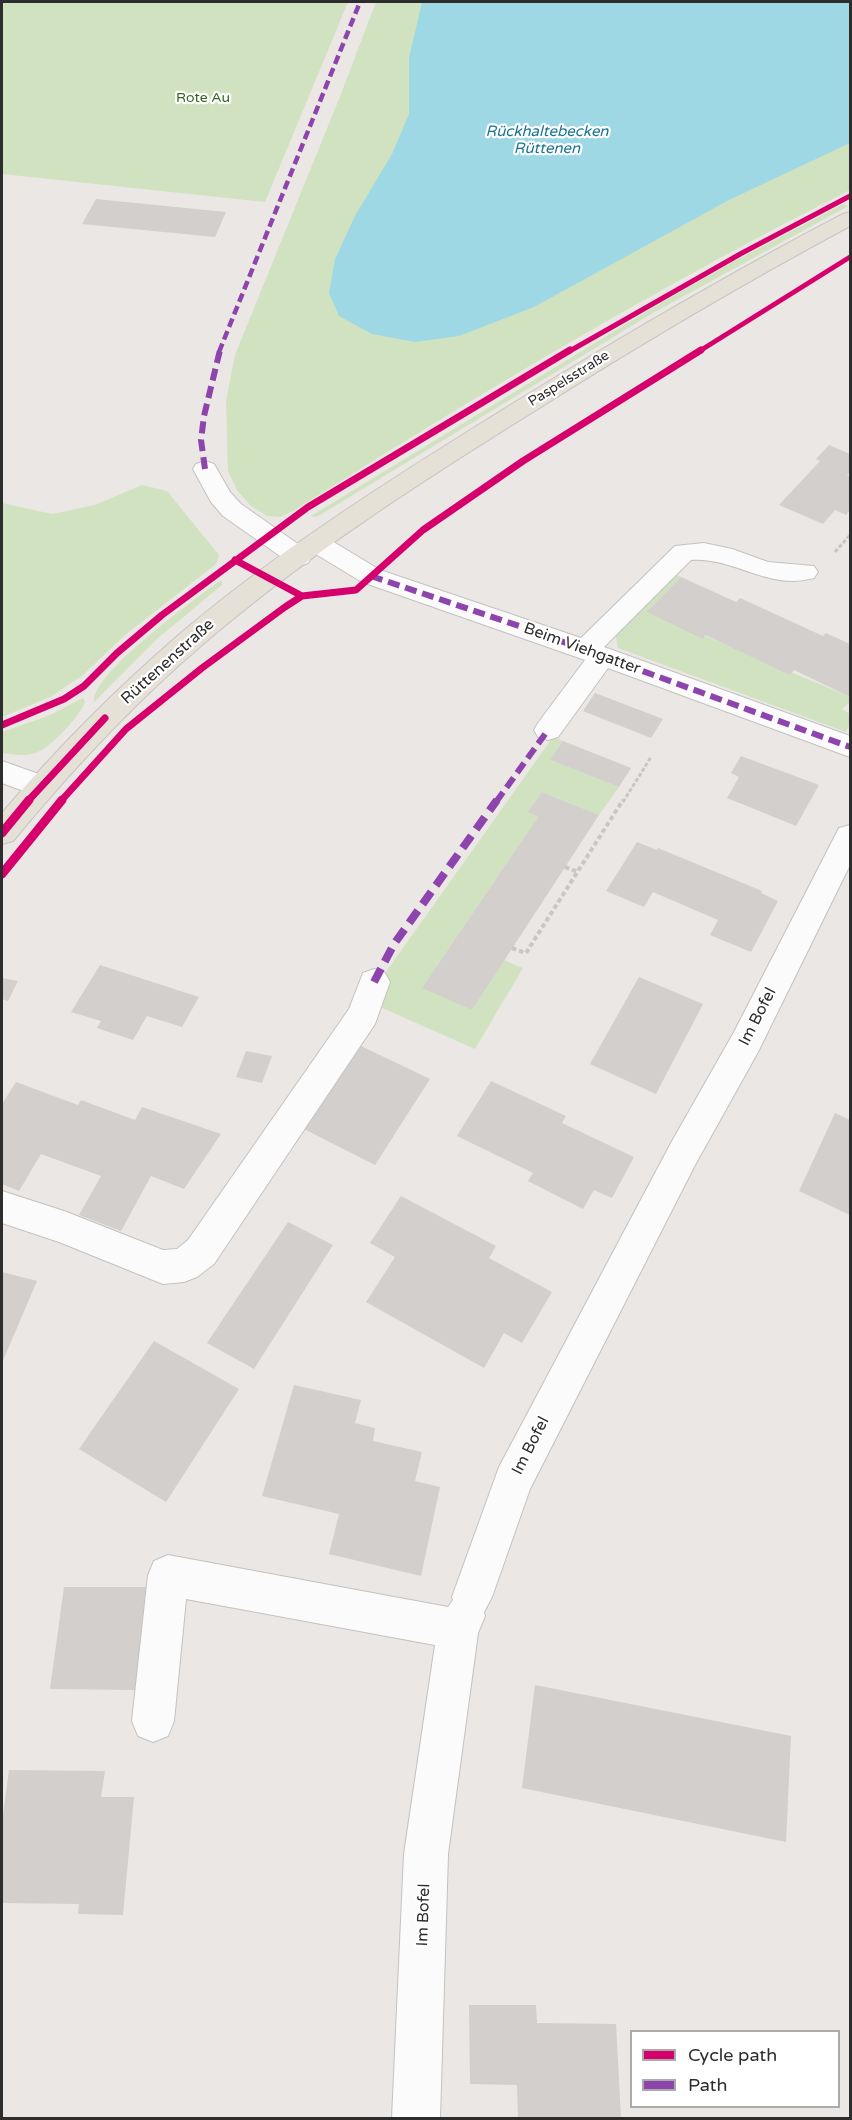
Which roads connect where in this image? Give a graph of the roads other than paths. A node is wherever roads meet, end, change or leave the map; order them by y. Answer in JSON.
{"nodes":[{"id":1,"x":850,"y":218,"type":"edge"},
{"id":2,"x":205,"y":469,"type":"dead end"},
{"id":3,"x":308,"y":550,"type":"junction"},
{"id":4,"x":805,"y":572,"type":"dead end"},
{"id":5,"x":593,"y":653,"type":"junction"},
{"id":6,"x":548,"y":730,"type":"dead end"},
{"id":7,"x":850,"y":747,"type":"edge"},
{"id":8,"x":2,"y":772,"type":"edge"},
{"id":9,"x":40,"y":786,"type":"junction"},
{"id":10,"x":2,"y":833,"type":"edge"},
{"id":11,"x":850,"y":836,"type":"edge"},
{"id":12,"x":374,"y":982,"type":"dead end"},
{"id":13,"x":2,"y":1207,"type":"edge"},
{"id":14,"x":465,"y":1614,"type":"junction"},
{"id":15,"x":153,"y":1721,"type":"dead end"},
{"id":16,"x":416,"y":2118,"type":"edge"}],
"edges":[{"from":1,"to":3,"type":"main road","name":"Paspelsstraße"},
{"from":2,"to":3,"type":"street","name":"Beim Viehgatter"},
{"from":3,"to":5,"type":"street","name":"Beim Viehgatter"},
{"from":3,"to":9,"type":"main road","name":"Rüttenenstraße"},
{"from":4,"to":5,"type":"street"},
{"from":5,"to":6,"type":"street"},
{"from":5,"to":7,"type":"street","name":"Beim Viehgatter"},
{"from":8,"to":9,"type":"street"},
{"from":9,"to":10,"type":"main road","name":"Rüttenenstraße"},
{"from":11,"to":14,"type":"street","name":"Im Bofel"},
{"from":12,"to":13,"type":"street"},
{"from":14,"to":15,"type":"street"},
{"from":14,"to":16,"type":"street","name":"Im Bofel"}]}
